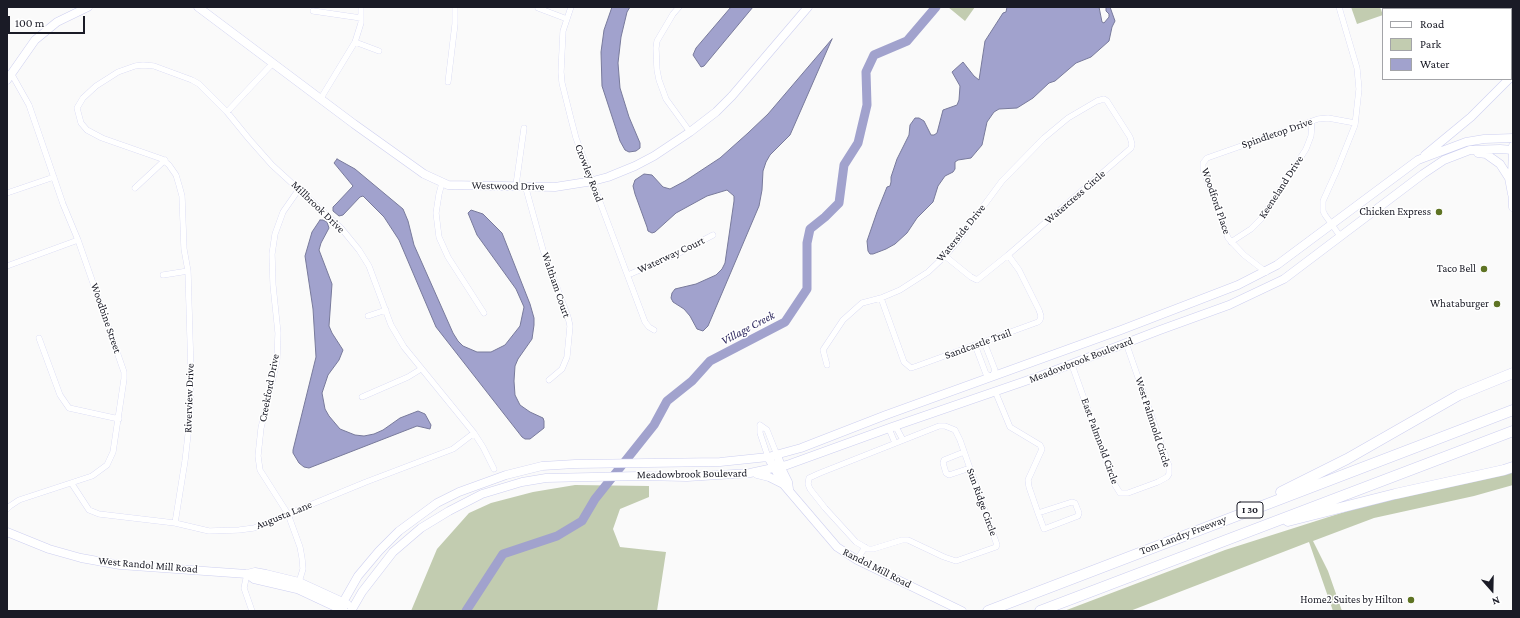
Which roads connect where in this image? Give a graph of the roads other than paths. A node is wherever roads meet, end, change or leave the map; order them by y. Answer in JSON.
{"nodes":[{"id":1,"x":88,"y":7,"type":"edge"},
{"id":2,"x":198,"y":7,"type":"edge"},
{"id":3,"x":361,"y":7,"type":"edge"},
{"id":4,"x":455,"y":7,"type":"edge"},
{"id":5,"x":571,"y":7,"type":"edge"},
{"id":6,"x":679,"y":7,"type":"edge"},
{"id":7,"x":808,"y":7,"type":"edge"},
{"id":8,"x":1339,"y":7,"type":"edge"},
{"id":9,"x":538,"y":8,"type":"dead end"},
{"id":10,"x":313,"y":10,"type":"dead end"},
{"id":11,"x":361,"y":18,"type":"junction"},
{"id":12,"x":567,"y":19,"type":"junction"},
{"id":13,"x":355,"y":42,"type":"junction"},
{"id":14,"x":378,"y":51,"type":"dead end"},
{"id":15,"x":273,"y":63,"type":"junction"},
{"id":16,"x":9,"y":76,"type":"edge"},
{"id":17,"x":1507,"y":80,"type":"edge"},
{"id":18,"x":448,"y":82,"type":"dead end"},
{"id":19,"x":321,"y":98,"type":"junction"},
{"id":20,"x":1106,"y":100,"type":"joint"},
{"id":21,"x":227,"y":112,"type":"junction"},
{"id":22,"x":1312,"y":121,"type":"junction"},
{"id":23,"x":1355,"y":123,"type":"junction"},
{"id":24,"x":524,"y":128,"type":"dead end"},
{"id":25,"x":690,"y":132,"type":"junction"},
{"id":26,"x":1513,"y":140,"type":"edge"},
{"id":27,"x":1513,"y":150,"type":"edge"},
{"id":28,"x":1465,"y":152,"type":"junction"},
{"id":29,"x":165,"y":160,"type":"junction"},
{"id":30,"x":1418,"y":160,"type":"junction"},
{"id":31,"x":1203,"y":162,"type":"joint"},
{"id":32,"x":54,"y":177,"type":"junction"},
{"id":33,"x":593,"y":181,"type":"junction"},
{"id":34,"x":442,"y":183,"type":"junction"},
{"id":35,"x":520,"y":185,"type":"junction"},
{"id":36,"x":134,"y":188,"type":"dead end"},
{"id":37,"x":299,"y":189,"type":"junction"},
{"id":38,"x":7,"y":193,"type":"edge"},
{"id":39,"x":1512,"y":194,"type":"junction"},
{"id":40,"x":1513,"y":207,"type":"edge"},
{"id":41,"x":1330,"y":224,"type":"junction"},
{"id":42,"x":713,"y":235,"type":"dead end"},
{"id":43,"x":1340,"y":236,"type":"junction"},
{"id":44,"x":78,"y":240,"type":"junction"},
{"id":45,"x":1231,"y":242,"type":"junction"},
{"id":46,"x":945,"y":256,"type":"junction"},
{"id":47,"x":1008,"y":256,"type":"junction"},
{"id":48,"x":7,"y":266,"type":"edge"},
{"id":49,"x":188,"y":271,"type":"junction"},
{"id":50,"x":1266,"y":272,"type":"junction"},
{"id":51,"x":163,"y":275,"type":"dead end"},
{"id":52,"x":628,"y":275,"type":"junction"},
{"id":53,"x":1273,"y":284,"type":"junction"},
{"id":54,"x":881,"y":298,"type":"junction"},
{"id":55,"x":386,"y":310,"type":"junction"},
{"id":56,"x":484,"y":313,"type":"dead end"},
{"id":57,"x":368,"y":316,"type":"dead end"},
{"id":58,"x":654,"y":330,"type":"dead end"},
{"id":59,"x":1121,"y":330,"type":"junction"},
{"id":60,"x":39,"y":338,"type":"dead end"},
{"id":61,"x":984,"y":342,"type":"junction"},
{"id":62,"x":1126,"y":343,"type":"junction"},
{"id":63,"x":975,"y":345,"type":"junction"},
{"id":64,"x":826,"y":365,"type":"dead end"},
{"id":65,"x":1072,"y":365,"type":"junction"},
{"id":66,"x":421,"y":369,"type":"junction"},
{"id":67,"x":1513,"y":374,"type":"edge"},
{"id":68,"x":992,"y":377,"type":"junction"},
{"id":69,"x":549,"y":380,"type":"dead end"},
{"id":70,"x":995,"y":391,"type":"junction"},
{"id":71,"x":362,"y":397,"type":"dead end"},
{"id":72,"x":1513,"y":410,"type":"edge"},
{"id":73,"x":119,"y":419,"type":"junction"},
{"id":74,"x":892,"y":427,"type":"junction"},
{"id":75,"x":1513,"y":430,"type":"edge"},
{"id":76,"x":474,"y":433,"type":"junction"},
{"id":77,"x":903,"y":440,"type":"junction"},
{"id":78,"x":895,"y":443,"type":"junction"},
{"id":79,"x":964,"y":452,"type":"junction"},
{"id":80,"x":777,"y":454,"type":"junction"},
{"id":81,"x":768,"y":457,"type":"junction"},
{"id":82,"x":1513,"y":467,"type":"edge"},
{"id":83,"x":778,"y":468,"type":"junction"},
{"id":84,"x":970,"y":468,"type":"junction"},
{"id":85,"x":494,"y":469,"type":"dead end"},
{"id":86,"x":750,"y":473,"type":"junction"},
{"id":87,"x":72,"y":484,"type":"junction"},
{"id":88,"x":787,"y":487,"type":"junction"},
{"id":89,"x":1144,"y":488,"type":"joint"},
{"id":90,"x":7,"y":509,"type":"edge"},
{"id":91,"x":1038,"y":513,"type":"junction"},
{"id":92,"x":288,"y":514,"type":"junction"},
{"id":93,"x":1234,"y":516,"type":"junction"},
{"id":94,"x":175,"y":523,"type":"junction"},
{"id":95,"x":7,"y":532,"type":"edge"},
{"id":96,"x":1239,"y":534,"type":"junction"},
{"id":97,"x":865,"y":547,"type":"junction"},
{"id":98,"x":857,"y":560,"type":"junction"},
{"id":99,"x":246,"y":574,"type":"junction"},
{"id":100,"x":299,"y":582,"type":"junction"},
{"id":101,"x":341,"y":608,"type":"edge"},
{"id":102,"x":352,"y":609,"type":"edge"},
{"id":103,"x":252,"y":611,"type":"edge"},
{"id":104,"x":962,"y":611,"type":"edge"},
{"id":105,"x":988,"y":611,"type":"edge"},
{"id":106,"x":1040,"y":611,"type":"edge"}],
"edges":[{"from":1,"to":16,"type":"main road"},
{"from":2,"to":15,"type":"main road","name":"Westwood Drive"},
{"from":3,"to":11,"type":"street"},
{"from":4,"to":18,"type":"street"},
{"from":5,"to":12,"type":"street","name":"Crowley Road"},
{"from":6,"to":25,"type":"street"},
{"from":7,"to":25,"type":"main road","name":"Westwood Drive"},
{"from":8,"to":23,"type":"street"},
{"from":9,"to":12,"type":"street"},
{"from":10,"to":11,"type":"street"},
{"from":11,"to":13,"type":"street"},
{"from":12,"to":33,"type":"street","name":"Crowley Road"},
{"from":13,"to":14,"type":"street"},
{"from":13,"to":19,"type":"street"},
{"from":15,"to":19,"type":"main road","name":"Westwood Drive"},
{"from":15,"to":21,"type":"street"},
{"from":16,"to":32,"type":"street","name":"Woodbine Street"},
{"from":17,"to":30,"type":"main road"},
{"from":19,"to":34,"type":"main road","name":"Westwood Drive"},
{"from":20,"to":46,"type":"street","name":"Waterside Drive"},
{"from":20,"to":47,"type":"street","name":"Watercress Circle"},
{"from":21,"to":29,"type":"street","name":"Millbrook Drive"},
{"from":21,"to":37,"type":"street","name":"Millbrook Drive"},
{"from":22,"to":23,"type":"street","name":"Spindletop Drive"},
{"from":22,"to":31,"type":"street","name":"Spindletop Drive"},
{"from":22,"to":45,"type":"street","name":"Keeneland Drive"},
{"from":23,"to":41,"type":"street"},
{"from":24,"to":35,"type":"street"},
{"from":25,"to":33,"type":"main road","name":"Westwood Drive"},
{"from":26,"to":27,"type":"main road"},
{"from":26,"to":30,"type":"main road","name":"Meadowbrook Boulevard"},
{"from":27,"to":28,"type":"main road","name":"Meadowbrook Boulevard"},
{"from":27,"to":39,"type":"main road"},
{"from":28,"to":39,"type":"main road"},
{"from":28,"to":43,"type":"main road","name":"Meadowbrook Boulevard"},
{"from":29,"to":36,"type":"street"},
{"from":29,"to":49,"type":"street","name":"Riverview Drive"},
{"from":30,"to":41,"type":"main road","name":"Meadowbrook Boulevard"},
{"from":31,"to":45,"type":"street","name":"Woodford Place"},
{"from":32,"to":38,"type":"street"},
{"from":32,"to":44,"type":"street","name":"Woodbine Street"},
{"from":33,"to":35,"type":"main road","name":"Westwood Drive"},
{"from":33,"to":52,"type":"street","name":"Crowley Road"},
{"from":34,"to":35,"type":"main road","name":"Westwood Drive"},
{"from":34,"to":56,"type":"street"},
{"from":35,"to":69,"type":"street","name":"Waltham Court"},
{"from":37,"to":55,"type":"street","name":"Millbrook Drive"},
{"from":37,"to":92,"type":"street","name":"Creekford Drive"},
{"from":39,"to":40,"type":"main road"},
{"from":41,"to":43,"type":"street"},
{"from":41,"to":50,"type":"main road","name":"Meadowbrook Boulevard"},
{"from":42,"to":52,"type":"street","name":"Waterway Court"},
{"from":43,"to":53,"type":"main road","name":"Meadowbrook Boulevard"},
{"from":44,"to":48,"type":"street"},
{"from":44,"to":73,"type":"street","name":"Woodbine Street"},
{"from":45,"to":50,"type":"street","name":"Woodford Place"},
{"from":46,"to":47,"type":"street","name":"Watercress Circle"},
{"from":46,"to":54,"type":"street","name":"Waterside Drive"},
{"from":47,"to":61,"type":"street","name":"Sandcastle Trail"},
{"from":49,"to":51,"type":"street"},
{"from":49,"to":94,"type":"street","name":"Riverview Drive"},
{"from":50,"to":53,"type":"main road"},
{"from":50,"to":59,"type":"main road","name":"Meadowbrook Boulevard"},
{"from":52,"to":58,"type":"street","name":"Crowley Road"},
{"from":53,"to":62,"type":"main road","name":"Meadowbrook Boulevard"},
{"from":54,"to":63,"type":"street","name":"Sandcastle Trail"},
{"from":54,"to":64,"type":"street","name":"Waterside Drive"},
{"from":55,"to":57,"type":"street"},
{"from":55,"to":66,"type":"street","name":"Millbrook Drive"},
{"from":59,"to":62,"type":"main road"},
{"from":59,"to":68,"type":"main road","name":"Meadowbrook Boulevard"},
{"from":60,"to":73,"type":"street"},
{"from":61,"to":63,"type":"street","name":"Sandcastle Trail"},
{"from":61,"to":68,"type":"street"},
{"from":62,"to":65,"type":"main road","name":"Meadowbrook Boulevard"},
{"from":62,"to":89,"type":"street","name":"West Palmnold Circle"},
{"from":63,"to":68,"type":"street"},
{"from":65,"to":70,"type":"main road","name":"Meadowbrook Boulevard"},
{"from":65,"to":89,"type":"street","name":"East Palmnold Circle"},
{"from":66,"to":71,"type":"street"},
{"from":66,"to":76,"type":"street","name":"Millbrook Drive"},
{"from":67,"to":93,"type":"highway"},
{"from":68,"to":70,"type":"main road"},
{"from":68,"to":80,"type":"main road","name":"Meadowbrook Boulevard"},
{"from":70,"to":74,"type":"main road","name":"Meadowbrook Boulevard"},
{"from":70,"to":91,"type":"street"},
{"from":72,"to":93,"type":"highway","name":"Tom Landry Freeway","number":"I 30"},
{"from":73,"to":87,"type":"street","name":"Woodbine Street"},
{"from":74,"to":77,"type":"street"},
{"from":74,"to":78,"type":"street"},
{"from":74,"to":83,"type":"main road","name":"Meadowbrook Boulevard"},
{"from":75,"to":96,"type":"highway","name":"Tom Landry Freeway","number":"I 30"},
{"from":76,"to":85,"type":"street","name":"Millbrook Drive"},
{"from":76,"to":92,"type":"street","name":"Augusta Lane"},
{"from":77,"to":78,"type":"street","name":"Sun Ridge Circle"},
{"from":77,"to":79,"type":"street","name":"Sun Ridge Circle"},
{"from":78,"to":97,"type":"street","name":"Sun Ridge Circle"},
{"from":79,"to":84,"type":"street","name":"Sun Ridge Circle"},
{"from":79,"to":84,"type":"street"},
{"from":80,"to":81,"type":"main road","name":"Meadowbrook Boulevard"},
{"from":80,"to":81,"type":"street","name":"Randol Mill Road"},
{"from":80,"to":83,"type":"main road","name":"Randol Mill Road"},
{"from":81,"to":83,"type":"main road","name":"Randol Mill Road"},
{"from":81,"to":101,"type":"main road"},
{"from":82,"to":96,"type":"highway"},
{"from":83,"to":86,"type":"main road","name":"Meadowbrook Boulevard"},
{"from":83,"to":88,"type":"main road","name":"Randol Mill Road"},
{"from":84,"to":97,"type":"street","name":"Sun Ridge Circle"},
{"from":86,"to":88,"type":"main road"},
{"from":86,"to":102,"type":"main road","name":"Meadowbrook Boulevard"},
{"from":87,"to":90,"type":"street","name":"Woodbine Street"},
{"from":87,"to":94,"type":"street","name":"Augusta Lane"},
{"from":88,"to":98,"type":"main road","name":"Randol Mill Road"},
{"from":91,"to":91,"type":"street"},
{"from":92,"to":94,"type":"street","name":"Augusta Lane"},
{"from":92,"to":100,"type":"street","name":"Creekford Drive"},
{"from":93,"to":105,"type":"highway","name":"Tom Landry Freeway","number":"I 30"},
{"from":95,"to":99,"type":"main road","name":"West Randol Mill Road"},
{"from":96,"to":106,"type":"highway","name":"Tom Landry Freeway","number":"I 30"},
{"from":97,"to":98,"type":"street"},
{"from":98,"to":104,"type":"main road","name":"Randol Mill Road"},
{"from":99,"to":100,"type":"main road","name":"West Randol Mill Road"},
{"from":99,"to":101,"type":"main road","name":"West Randol Mill Road"},
{"from":99,"to":103,"type":"street"},
{"from":100,"to":101,"type":"main road","name":"West Randol Mill Road"},
{"from":101,"to":102,"type":"main road","name":"West Randol Mill Road"}]}
